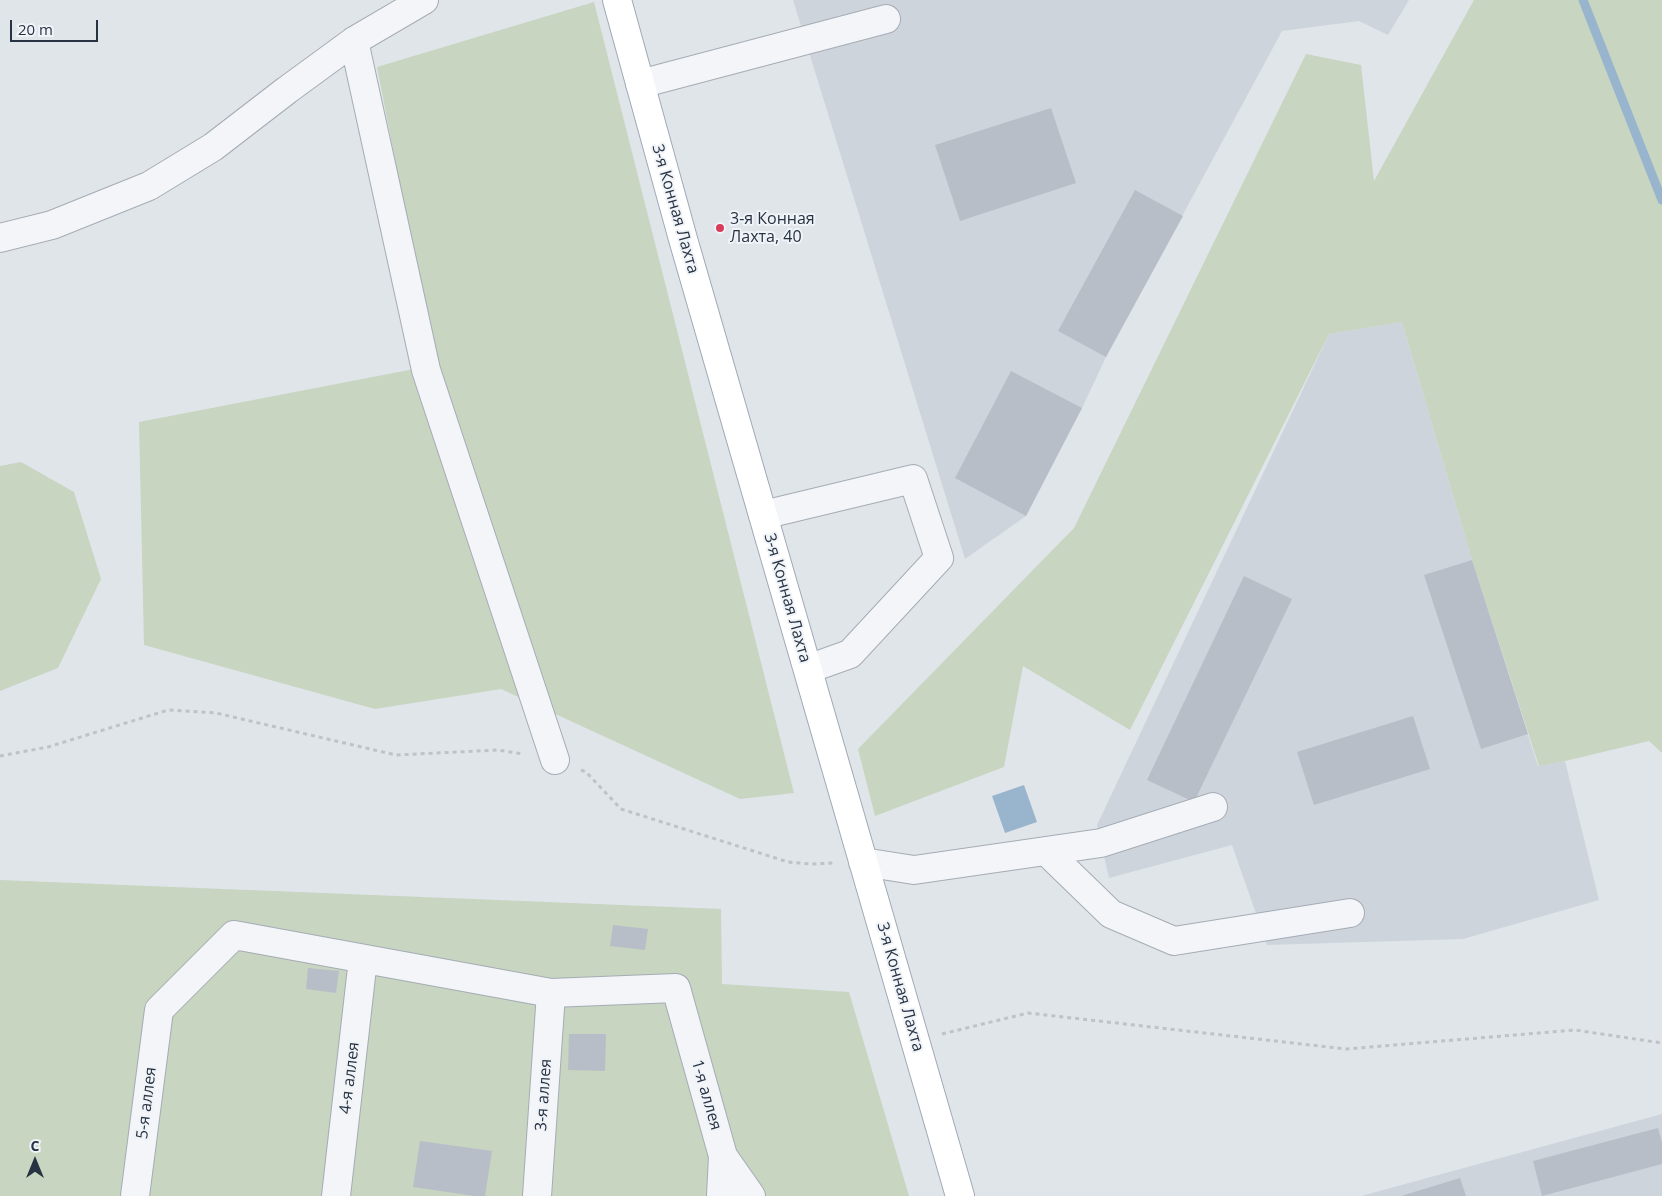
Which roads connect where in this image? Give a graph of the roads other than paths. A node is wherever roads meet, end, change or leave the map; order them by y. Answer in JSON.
{"nodes":[{"id":1,"x":424,"y":0,"type":"edge"},
{"id":2,"x":617,"y":0,"type":"edge"},
{"id":3,"x":382,"y":11,"type":"edge"},
{"id":4,"x":886,"y":19,"type":"dead end"},
{"id":5,"x":354,"y":41,"type":"junction"},
{"id":6,"x":640,"y":84,"type":"junction"},
{"id":7,"x":0,"y":238,"type":"edge"},
{"id":8,"x":763,"y":515,"type":"junction"},
{"id":9,"x":808,"y":669,"type":"junction"},
{"id":10,"x":555,"y":760,"type":"road end"},
{"id":11,"x":1213,"y":807,"type":"dead end"},
{"id":12,"x":1046,"y":852,"type":"junction"},
{"id":13,"x":864,"y":862,"type":"junction"},
{"id":14,"x":1350,"y":914,"type":"dead end"},
{"id":15,"x":363,"y":959,"type":"junction"},
{"id":16,"x":552,"y":993,"type":"junction"},
{"id":17,"x":724,"y":1156,"type":"junction"},
{"id":18,"x":135,"y":1196,"type":"edge"},
{"id":19,"x":336,"y":1196,"type":"edge"},
{"id":20,"x":537,"y":1196,"type":"edge"},
{"id":21,"x":721,"y":1196,"type":"edge"},
{"id":22,"x":751,"y":1196,"type":"edge"},
{"id":23,"x":960,"y":1196,"type":"edge"}],
"edges":[{"from":1,"to":3,"type":"street"},
{"from":2,"to":6,"type":"main road","name":"3-я Конная Лахта"},
{"from":3,"to":5,"type":"street"},
{"from":4,"to":6,"type":"street"},
{"from":5,"to":7,"type":"street"},
{"from":5,"to":10,"type":"street"},
{"from":6,"to":8,"type":"main road","name":"3-я Конная Лахта"},
{"from":8,"to":9,"type":"main road","name":"3-я Конная Лахта"},
{"from":8,"to":9,"type":"street"},
{"from":9,"to":13,"type":"main road","name":"3-я Конная Лахта"},
{"from":11,"to":12,"type":"street"},
{"from":12,"to":13,"type":"street"},
{"from":12,"to":14,"type":"street"},
{"from":13,"to":23,"type":"main road","name":"3-я Конная Лахта"},
{"from":15,"to":16,"type":"street"},
{"from":15,"to":18,"type":"street","name":"5-я аллея"},
{"from":15,"to":19,"type":"street","name":"4-я аллея"},
{"from":16,"to":17,"type":"street","name":"1-я аллея"},
{"from":16,"to":20,"type":"street","name":"3-я аллея"},
{"from":17,"to":21,"type":"street"},
{"from":17,"to":22,"type":"street","name":"1-я аллея"}]}
